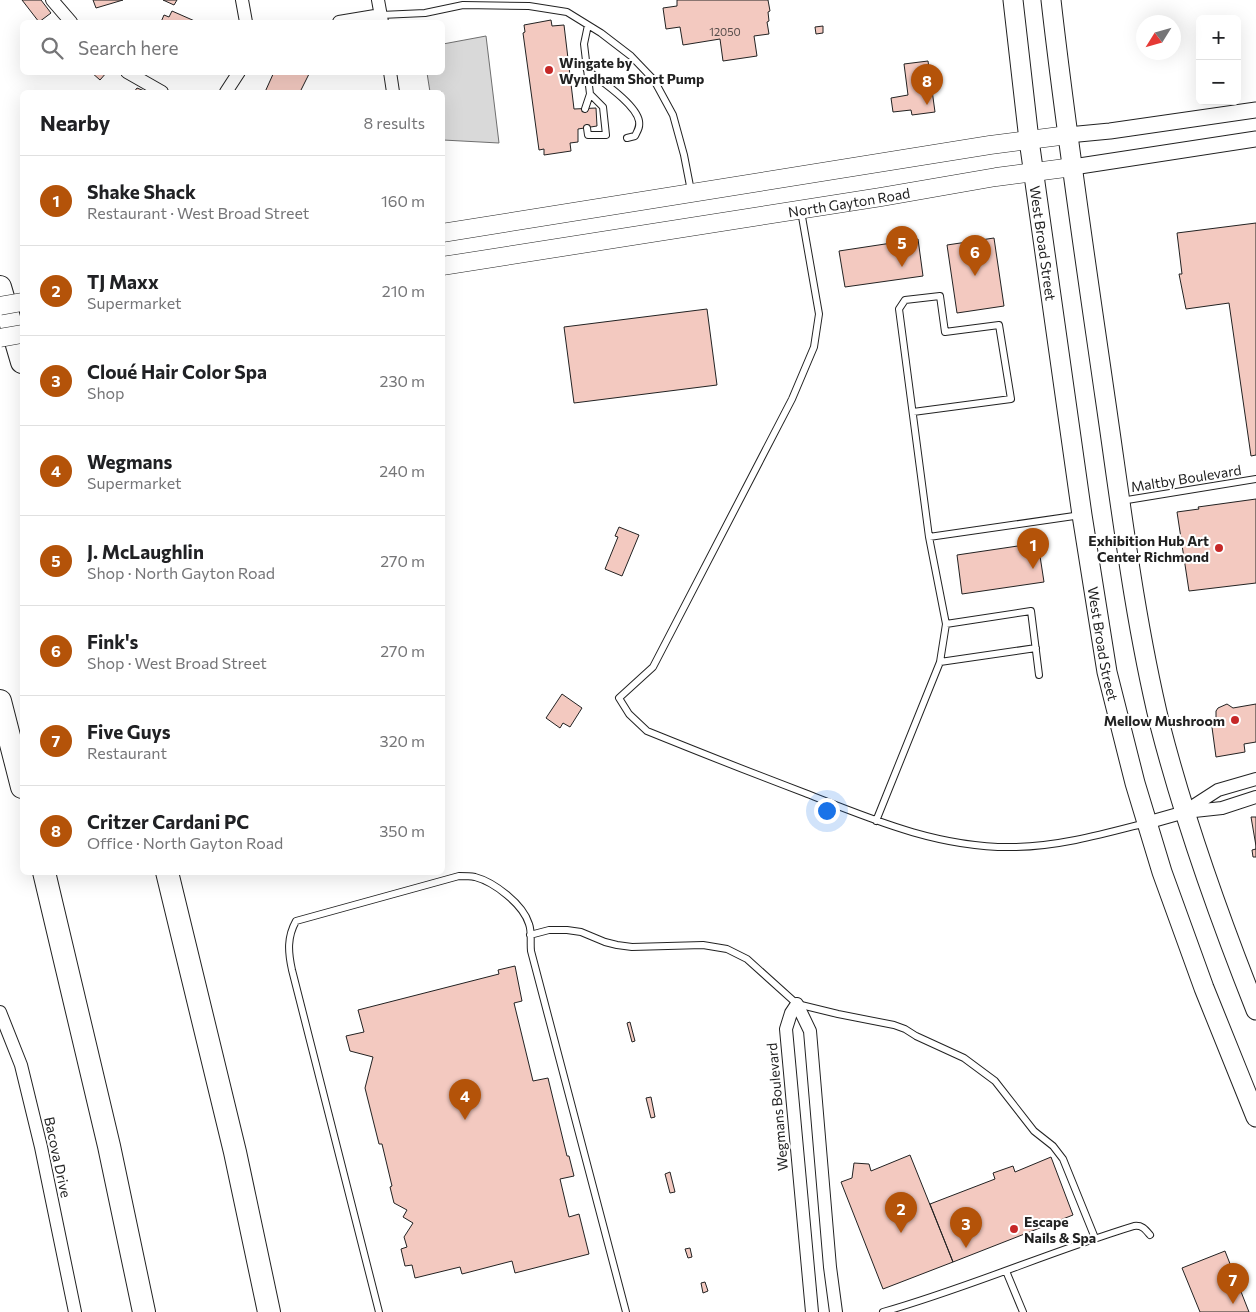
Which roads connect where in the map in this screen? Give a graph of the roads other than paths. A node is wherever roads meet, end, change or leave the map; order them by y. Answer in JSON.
{"nodes":[{"id":1,"x":52,"y":0,"type":"edge"},
{"id":2,"x":242,"y":0,"type":"edge"},
{"id":3,"x":378,"y":0,"type":"edge"},
{"id":4,"x":1013,"y":0,"type":"edge"},
{"id":5,"x":1051,"y":0,"type":"edge"},
{"id":6,"x":382,"y":19,"type":"edge"},
{"id":7,"x":69,"y":20,"type":"edge"},
{"id":8,"x":246,"y":20,"type":"edge"},
{"id":9,"x":368,"y":20,"type":"edge"},
{"id":10,"x":588,"y":25,"type":"junction"},
{"id":11,"x":587,"y":70,"type":"junction"},
{"id":12,"x":133,"y":75,"type":"edge"},
{"id":13,"x":237,"y":75,"type":"edge"},
{"id":14,"x":390,"y":75,"type":"edge"},
{"id":15,"x":159,"y":90,"type":"edge"},
{"id":16,"x":227,"y":90,"type":"edge"},
{"id":17,"x":393,"y":90,"type":"edge"},
{"id":18,"x":590,"y":94,"type":"junction"},
{"id":19,"x":585,"y":108,"type":"dead end"},
{"id":20,"x":1256,"y":110,"type":"edge"},
{"id":21,"x":587,"y":128,"type":"dead end"},
{"id":22,"x":1068,"y":135,"type":"junction"},
{"id":23,"x":627,"y":138,"type":"dead end"},
{"id":24,"x":1256,"y":139,"type":"edge"},
{"id":25,"x":1029,"y":140,"type":"junction"},
{"id":26,"x":1073,"y":167,"type":"junction"},
{"id":27,"x":1034,"y":172,"type":"junction"},
{"id":28,"x":691,"y":193,"type":"junction"},
{"id":29,"x":801,"y":210,"type":"junction"},
{"id":30,"x":445,"y":234,"type":"edge"},
{"id":31,"x":445,"y":266,"type":"edge"},
{"id":32,"x":0,"y":287,"type":"edge"},
{"id":33,"x":20,"y":302,"type":"edge"},
{"id":34,"x":0,"y":306,"type":"edge"},
{"id":35,"x":20,"y":334,"type":"edge"},
{"id":36,"x":0,"y":338,"type":"edge"},
{"id":37,"x":20,"y":355,"type":"edge"},
{"id":38,"x":913,"y":412,"type":"junction"},
{"id":39,"x":1256,"y":480,"type":"edge"},
{"id":40,"x":1120,"y":501,"type":"junction"},
{"id":41,"x":1082,"y":515,"type":"junction"},
{"id":42,"x":929,"y":537,"type":"junction"},
{"id":43,"x":946,"y":624,"type":"junction"},
{"id":44,"x":1036,"y":648,"type":"junction"},
{"id":45,"x":940,"y":662,"type":"junction"},
{"id":46,"x":1040,"y":675,"type":"dead end"},
{"id":47,"x":0,"y":701,"type":"edge"},
{"id":48,"x":20,"y":779,"type":"edge"},
{"id":49,"x":1256,"y":779,"type":"edge"},
{"id":50,"x":1256,"y":796,"type":"edge"},
{"id":51,"x":1185,"y":812,"type":"junction"},
{"id":52,"x":876,"y":821,"type":"junction"},
{"id":53,"x":1146,"y":822,"type":"junction"},
{"id":54,"x":45,"y":875,"type":"edge"},
{"id":55,"x":168,"y":875,"type":"edge"},
{"id":56,"x":530,"y":935,"type":"junction"},
{"id":57,"x":797,"y":1004,"type":"junction"},
{"id":58,"x":1256,"y":1010,"type":"edge"},
{"id":59,"x":0,"y":1012,"type":"edge"},
{"id":60,"x":1237,"y":1070,"type":"junction"},
{"id":61,"x":1256,"y":1085,"type":"edge"},
{"id":62,"x":1256,"y":1117,"type":"edge"},
{"id":63,"x":1150,"y":1236,"type":"dead end"},
{"id":64,"x":1095,"y":1238,"type":"junction"},
{"id":65,"x":1006,"y":1271,"type":"junction"},
{"id":66,"x":75,"y":1312,"type":"edge"},
{"id":67,"x":144,"y":1312,"type":"edge"},
{"id":68,"x":269,"y":1312,"type":"edge"},
{"id":69,"x":378,"y":1312,"type":"edge"},
{"id":70,"x":626,"y":1312,"type":"edge"},
{"id":71,"x":812,"y":1312,"type":"edge"},
{"id":72,"x":836,"y":1312,"type":"edge"},
{"id":73,"x":883,"y":1312,"type":"edge"},
{"id":74,"x":1023,"y":1312,"type":"edge"}],
"edges":[{"from":1,"to":7,"type":"street"},
{"from":2,"to":8,"type":"street"},
{"from":3,"to":6,"type":"street"},
{"from":4,"to":25,"type":"main road","name":"West Broad Street"},
{"from":5,"to":22,"type":"main road"},
{"from":6,"to":9,"type":"street"},
{"from":6,"to":10,"type":"lane"},
{"from":10,"to":11,"type":"lane"},
{"from":10,"to":28,"type":"lane"},
{"from":11,"to":18,"type":"lane"},
{"from":11,"to":23,"type":"lane"},
{"from":12,"to":15,"type":"street"},
{"from":13,"to":16,"type":"street"},
{"from":14,"to":17,"type":"street"},
{"from":18,"to":19,"type":"lane"},
{"from":18,"to":21,"type":"lane"},
{"from":20,"to":22,"type":"street"},
{"from":22,"to":25,"type":"main road"},
{"from":22,"to":26,"type":"main road"},
{"from":24,"to":26,"type":"street","name":"North Gayton Road"},
{"from":25,"to":27,"type":"main road","name":"West Broad Street"},
{"from":25,"to":28,"type":"main road"},
{"from":26,"to":27,"type":"main road","name":"North Gayton Road"},
{"from":26,"to":40,"type":"main road"},
{"from":27,"to":29,"type":"main road","name":"North Gayton Road"},
{"from":27,"to":41,"type":"main road","name":"West Broad Street"},
{"from":28,"to":30,"type":"main road"},
{"from":29,"to":31,"type":"main road","name":"North Gayton Road"},
{"from":29,"to":52,"type":"lane"},
{"from":32,"to":37,"type":"highway"},
{"from":33,"to":34,"type":"main road","bridge":true},
{"from":35,"to":36,"type":"main road","bridge":true},
{"from":38,"to":38,"type":"lane"},
{"from":38,"to":42,"type":"lane"},
{"from":39,"to":40,"type":"lane","name":"Maltby Boulevard"},
{"from":40,"to":51,"type":"main road"},
{"from":41,"to":42,"type":"lane"},
{"from":41,"to":53,"type":"main road","name":"West Broad Street"},
{"from":42,"to":43,"type":"lane"},
{"from":43,"to":44,"type":"lane"},
{"from":43,"to":45,"type":"lane"},
{"from":44,"to":45,"type":"lane"},
{"from":44,"to":46,"type":"lane"},
{"from":45,"to":52,"type":"lane"},
{"from":47,"to":48,"type":"highway"},
{"from":49,"to":51,"type":"street"},
{"from":50,"to":51,"type":"street"},
{"from":51,"to":53,"type":"street"},
{"from":51,"to":58,"type":"main road"},
{"from":52,"to":53,"type":"lane"},
{"from":53,"to":60,"type":"main road","name":"West Broad Street"},
{"from":54,"to":67,"type":"highway"},
{"from":55,"to":68,"type":"highway"},
{"from":56,"to":57,"type":"lane"},
{"from":56,"to":69,"type":"lane"},
{"from":56,"to":70,"type":"lane"},
{"from":57,"to":64,"type":"lane"},
{"from":57,"to":71,"type":"street","name":"Wegmans Boulevard"},
{"from":57,"to":72,"type":"street"},
{"from":59,"to":66,"type":"street","name":"Bacova Drive"},
{"from":60,"to":61,"type":"main road"},
{"from":60,"to":62,"type":"main road","name":"West Broad Street"},
{"from":63,"to":64,"type":"lane"},
{"from":64,"to":65,"type":"lane"},
{"from":65,"to":73,"type":"lane"},
{"from":65,"to":74,"type":"lane"}]}
